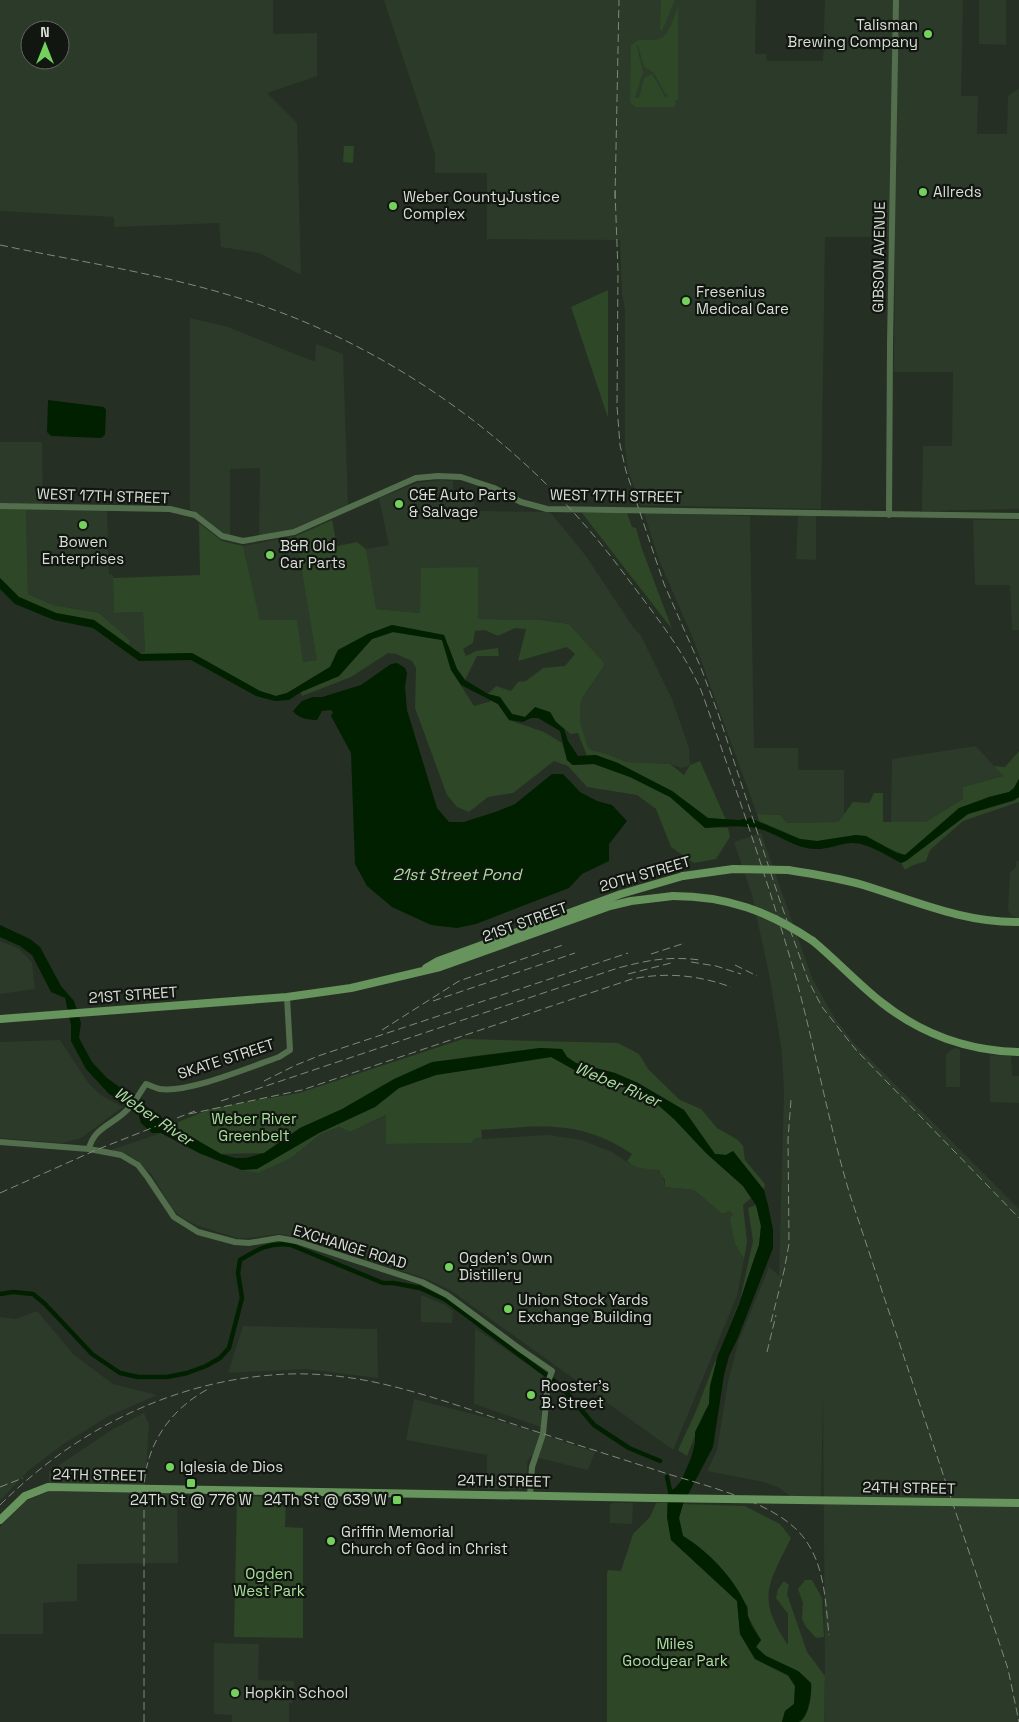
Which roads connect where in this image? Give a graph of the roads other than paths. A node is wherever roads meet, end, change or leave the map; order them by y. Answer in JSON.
{"nodes":[{"id":1,"x":896,"y":0,"type":"edge"},
{"id":2,"x":0,"y":506,"type":"edge"},
{"id":3,"x":889,"y":515,"type":"junction"},
{"id":4,"x":1019,"y":516,"type":"edge"},
{"id":5,"x":1003,"y":922,"type":"junction"},
{"id":6,"x":1019,"y":922,"type":"edge"},
{"id":7,"x":1019,"y":928,"type":"edge"},
{"id":8,"x":420,"y":971,"type":"junction"},
{"id":9,"x":287,"y":997,"type":"junction"},
{"id":10,"x":0,"y":1019,"type":"edge"},
{"id":11,"x":1019,"y":1052,"type":"edge"},
{"id":12,"x":0,"y":1142,"type":"edge"},
{"id":13,"x":89,"y":1149,"type":"junction"},
{"id":14,"x":530,"y":1496,"type":"junction"},
{"id":15,"x":1019,"y":1503,"type":"edge"},
{"id":16,"x":0,"y":1520,"type":"edge"}],
"edges":[{"from":1,"to":3,"type":"street","name":"GIBSON AVENUE"},
{"from":2,"to":3,"type":"street","name":"WEST 17TH STREET"},
{"from":3,"to":4,"type":"street","name":"WEST 17TH STREET"},
{"from":5,"to":6,"type":"main road","name":"20TH STREET"},
{"from":5,"to":7,"type":"main road","name":"20TH STREET"},
{"from":5,"to":8,"type":"main road","name":"20TH STREET","bridge":true},
{"from":8,"to":9,"type":"main road","name":"21ST STREET"},
{"from":8,"to":11,"type":"main road","name":"21ST STREET","bridge":true},
{"from":9,"to":10,"type":"main road","name":"21ST STREET"},
{"from":9,"to":13,"type":"street","name":"SKATE STREET"},
{"from":12,"to":13,"type":"street","name":"EXCHANGE ROAD"},
{"from":13,"to":14,"type":"street","name":"EXCHANGE ROAD"},
{"from":14,"to":15,"type":"main road","name":"24TH STREET","bridge":true},
{"from":14,"to":16,"type":"main road","name":"24TH STREET"}]}
